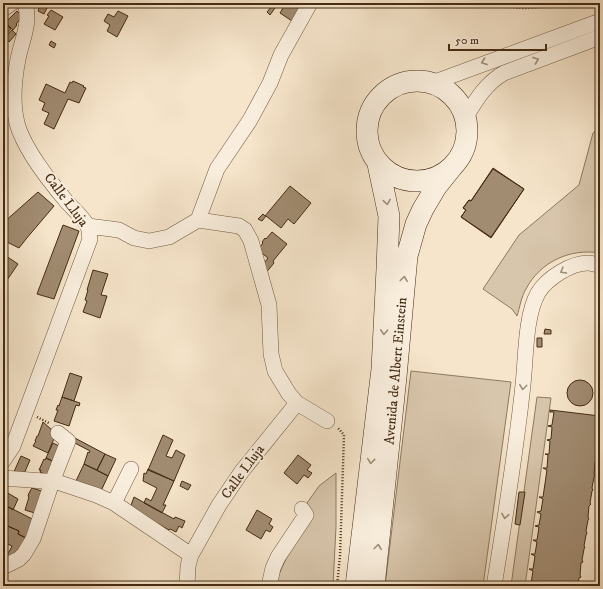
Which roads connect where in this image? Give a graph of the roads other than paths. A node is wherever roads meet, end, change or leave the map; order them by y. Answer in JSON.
{"nodes":[{"id":1,"x":12,"y":3,"type":"edge"},
{"id":2,"x":25,"y":3,"type":"edge"},
{"id":3,"x":310,"y":3,"type":"edge"},
{"id":4,"x":3,"y":10,"type":"edge"},
{"id":5,"x":600,"y":21,"type":"edge"},
{"id":6,"x":600,"y":38,"type":"edge"},
{"id":7,"x":432,"y":83,"type":"junction"},
{"id":8,"x":465,"y":118,"type":"junction"},
{"id":9,"x":378,"y":164,"type":"junction"},
{"id":10,"x":452,"y":167,"type":"junction"},
{"id":11,"x":198,"y":220,"type":"junction"},
{"id":12,"x":88,"y":226,"type":"junction"},
{"id":13,"x":600,"y":266,"type":"edge"},
{"id":14,"x":297,"y":403,"type":"junction"},
{"id":15,"x":327,"y":421,"type":"road end"},
{"id":16,"x":58,"y":433,"type":"road end"},
{"id":17,"x":3,"y":461,"type":"edge"},
{"id":18,"x":131,"y":469,"type":"dead end"},
{"id":19,"x":3,"y":478,"type":"edge"},
{"id":20,"x":52,"y":482,"type":"junction"},
{"id":21,"x":114,"y":503,"type":"junction"},
{"id":22,"x":302,"y":509,"type":"dead end"},
{"id":23,"x":191,"y":555,"type":"junction"},
{"id":24,"x":3,"y":567,"type":"edge"},
{"id":25,"x":187,"y":586,"type":"edge"},
{"id":26,"x":269,"y":586,"type":"edge"},
{"id":27,"x":356,"y":586,"type":"edge"},
{"id":28,"x":374,"y":586,"type":"edge"},
{"id":29,"x":494,"y":586,"type":"edge"}],
"edges":[{"from":1,"to":4,"type":"street"},
{"from":2,"to":12,"type":"street","name":"Calle Lluja"},
{"from":3,"to":11,"type":"street"},
{"from":5,"to":7,"type":"street","one_way":true},
{"from":8,"to":6,"type":"street","one_way":true},
{"from":7,"to":8,"type":"main road"},
{"from":7,"to":9,"type":"main road"},
{"from":8,"to":10,"type":"main road"},
{"from":9,"to":10,"type":"main road"},
{"from":9,"to":27,"type":"main road","name":"Avenida de Albert Einstein","one_way":true},
{"from":28,"to":10,"type":"main road","name":"Avenida de Albert Einstein","one_way":true},
{"from":11,"to":12,"type":"street"},
{"from":11,"to":14,"type":"street"},
{"from":12,"to":17,"type":"street","name":"Calle Lluja"},
{"from":13,"to":29,"type":"street","one_way":true},
{"from":14,"to":15,"type":"street"},
{"from":14,"to":23,"type":"street","name":"Calle Lluja"},
{"from":16,"to":20,"type":"street"},
{"from":18,"to":21,"type":"street"},
{"from":19,"to":20,"type":"street"},
{"from":20,"to":21,"type":"street"},
{"from":20,"to":24,"type":"street"},
{"from":21,"to":23,"type":"street"},
{"from":22,"to":26,"type":"street"},
{"from":23,"to":25,"type":"street","name":"Calle Lluja"}]}
